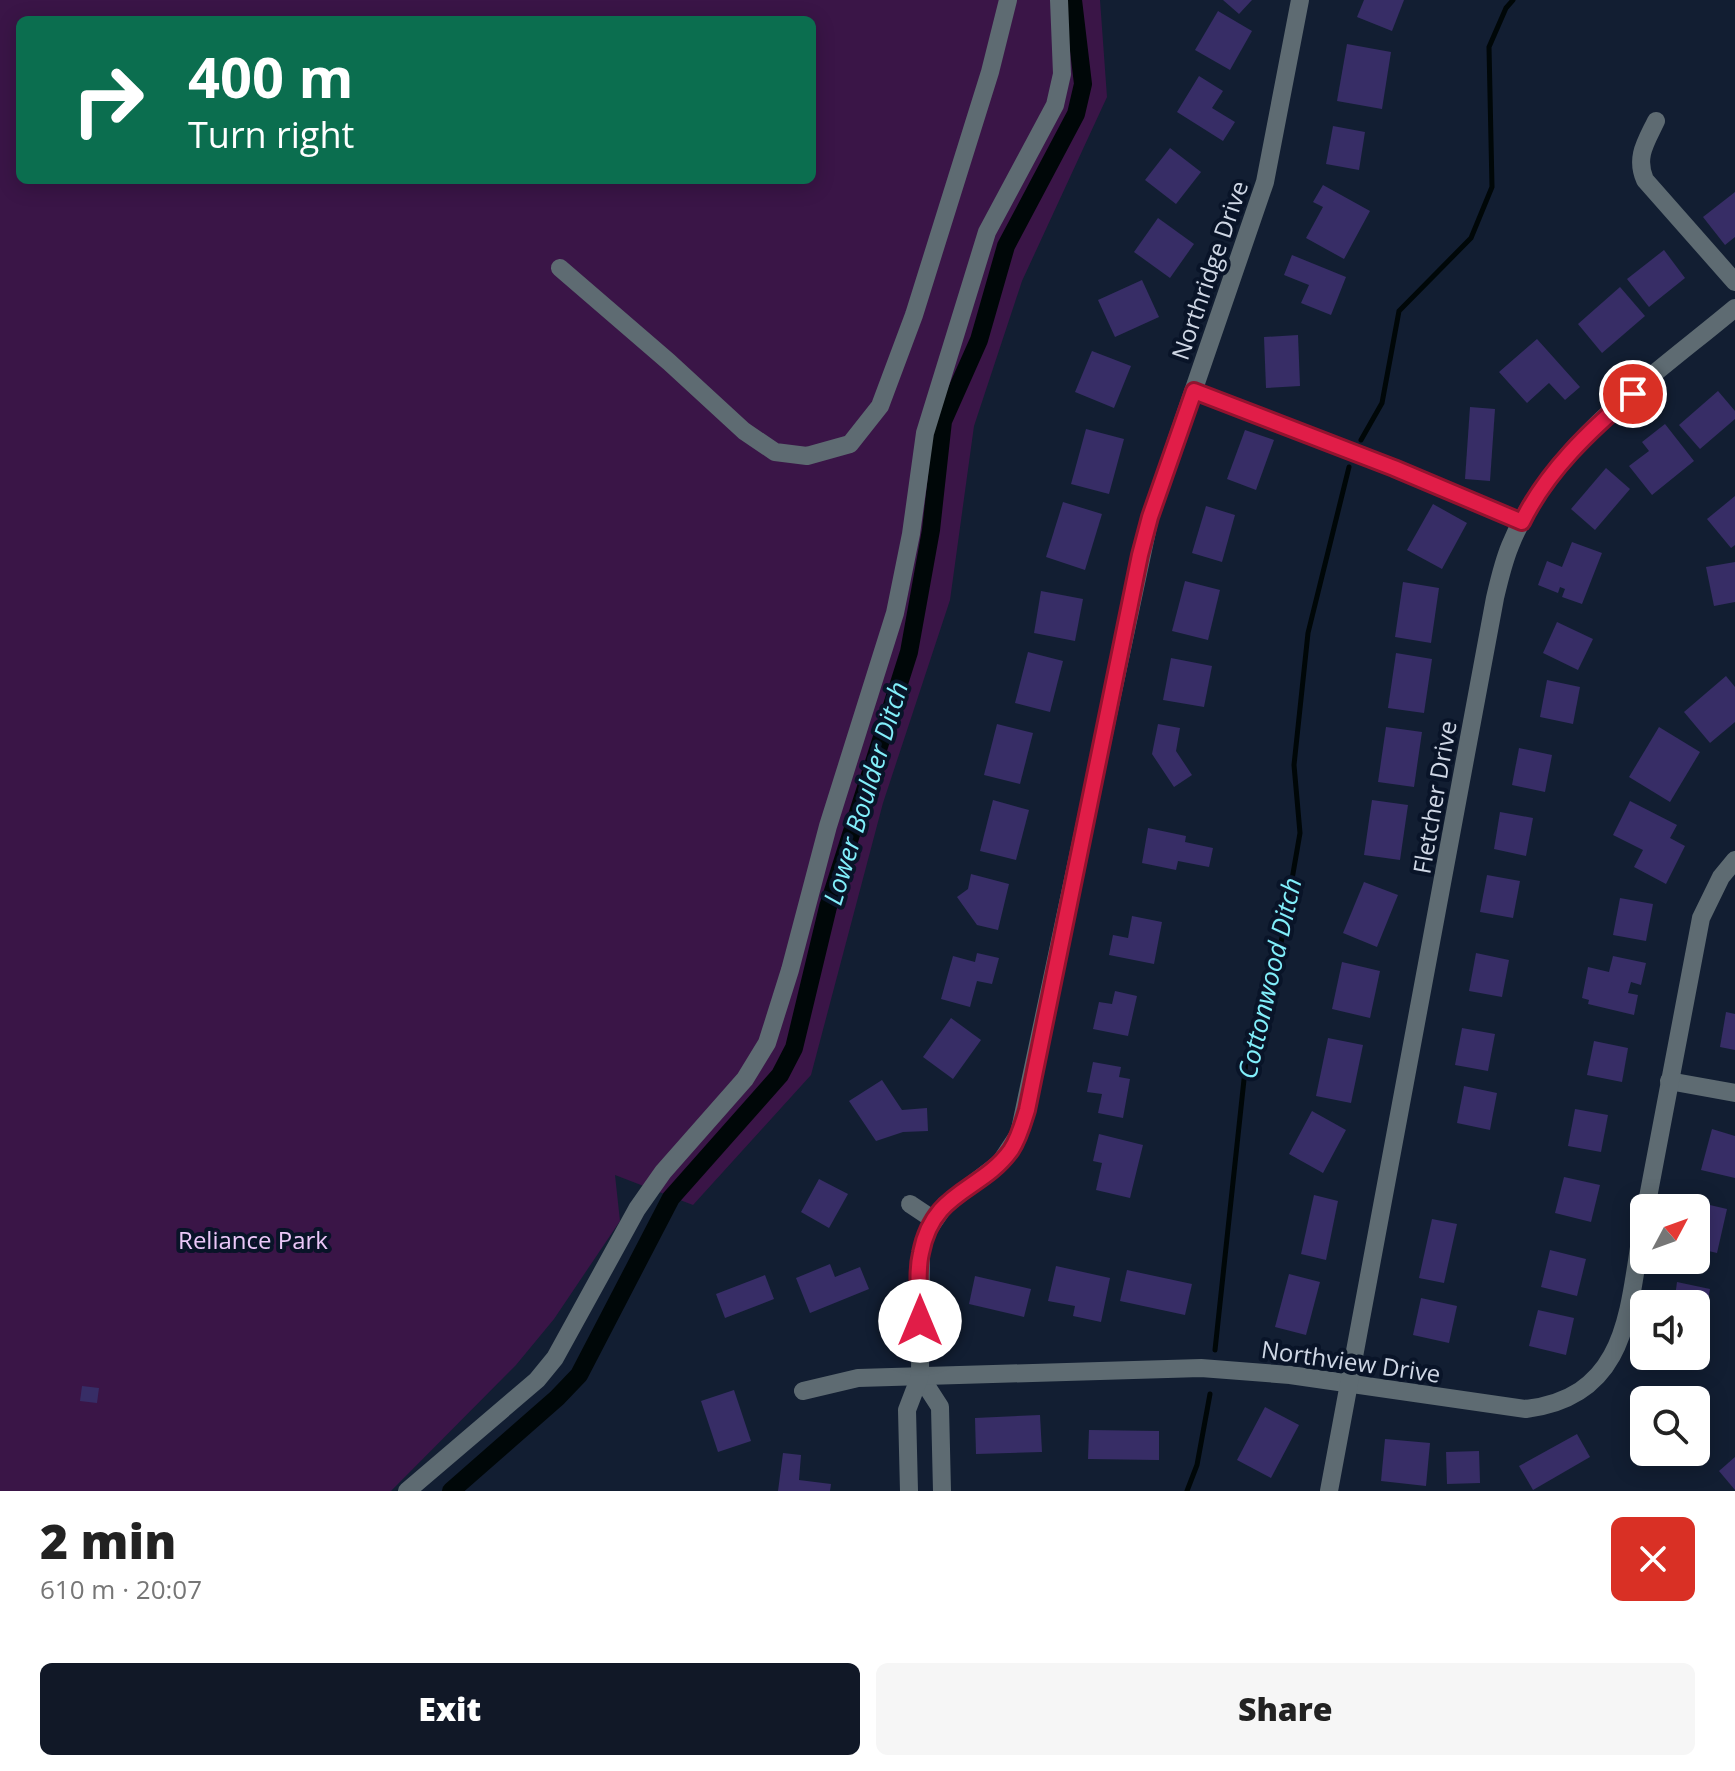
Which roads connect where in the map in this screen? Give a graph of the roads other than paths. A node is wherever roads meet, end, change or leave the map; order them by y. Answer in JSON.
{"nodes":[{"id":1,"x":1008,"y":0,"type":"edge"},
{"id":2,"x":1059,"y":0,"type":"edge"},
{"id":3,"x":1300,"y":0,"type":"edge"},
{"id":4,"x":1656,"y":121,"type":"dead end"},
{"id":5,"x":560,"y":268,"type":"dead end"},
{"id":6,"x":1735,"y":282,"type":"edge"},
{"id":7,"x":1735,"y":308,"type":"edge"},
{"id":8,"x":1194,"y":391,"type":"junction"},
{"id":9,"x":1522,"y":522,"type":"junction"},
{"id":10,"x":1735,"y":860,"type":"edge"},
{"id":11,"x":1669,"y":1081,"type":"junction"},
{"id":12,"x":1735,"y":1093,"type":"edge"},
{"id":13,"x":1649,"y":1194,"type":"edge"},
{"id":14,"x":910,"y":1204,"type":"dead end"},
{"id":15,"x":934,"y":1220,"type":"junction"},
{"id":16,"x":1633,"y":1274,"type":"edge"},
{"id":17,"x":920,"y":1376,"type":"junction"},
{"id":18,"x":1349,"y":1384,"type":"junction"},
{"id":19,"x":803,"y":1391,"type":"dead end"},
{"id":20,"x":407,"y":1491,"type":"edge"},
{"id":21,"x":909,"y":1491,"type":"edge"},
{"id":22,"x":942,"y":1491,"type":"edge"},
{"id":23,"x":1329,"y":1491,"type":"edge"}],
"edges":[{"from":1,"to":5,"type":"street"},
{"from":2,"to":20,"type":"street"},
{"from":3,"to":8,"type":"street","name":"Northridge Drive"},
{"from":4,"to":6,"type":"street"},
{"from":7,"to":9,"type":"street","name":"Fletcher Drive"},
{"from":8,"to":9,"type":"street"},
{"from":8,"to":15,"type":"street","name":"Northridge Drive"},
{"from":9,"to":18,"type":"street","name":"Fletcher Drive"},
{"from":10,"to":11,"type":"street"},
{"from":11,"to":12,"type":"street"},
{"from":11,"to":13,"type":"street"},
{"from":14,"to":15,"type":"street"},
{"from":15,"to":17,"type":"street","name":"Northridge Drive"},
{"from":16,"to":18,"type":"street","name":"Northview Drive"},
{"from":17,"to":18,"type":"street","name":"Northview Drive"},
{"from":17,"to":19,"type":"street","name":"Northview Drive"},
{"from":17,"to":21,"type":"street","name":"Northridge Drive"},
{"from":17,"to":22,"type":"street"},
{"from":18,"to":23,"type":"street","name":"Fletcher Drive"}]}
